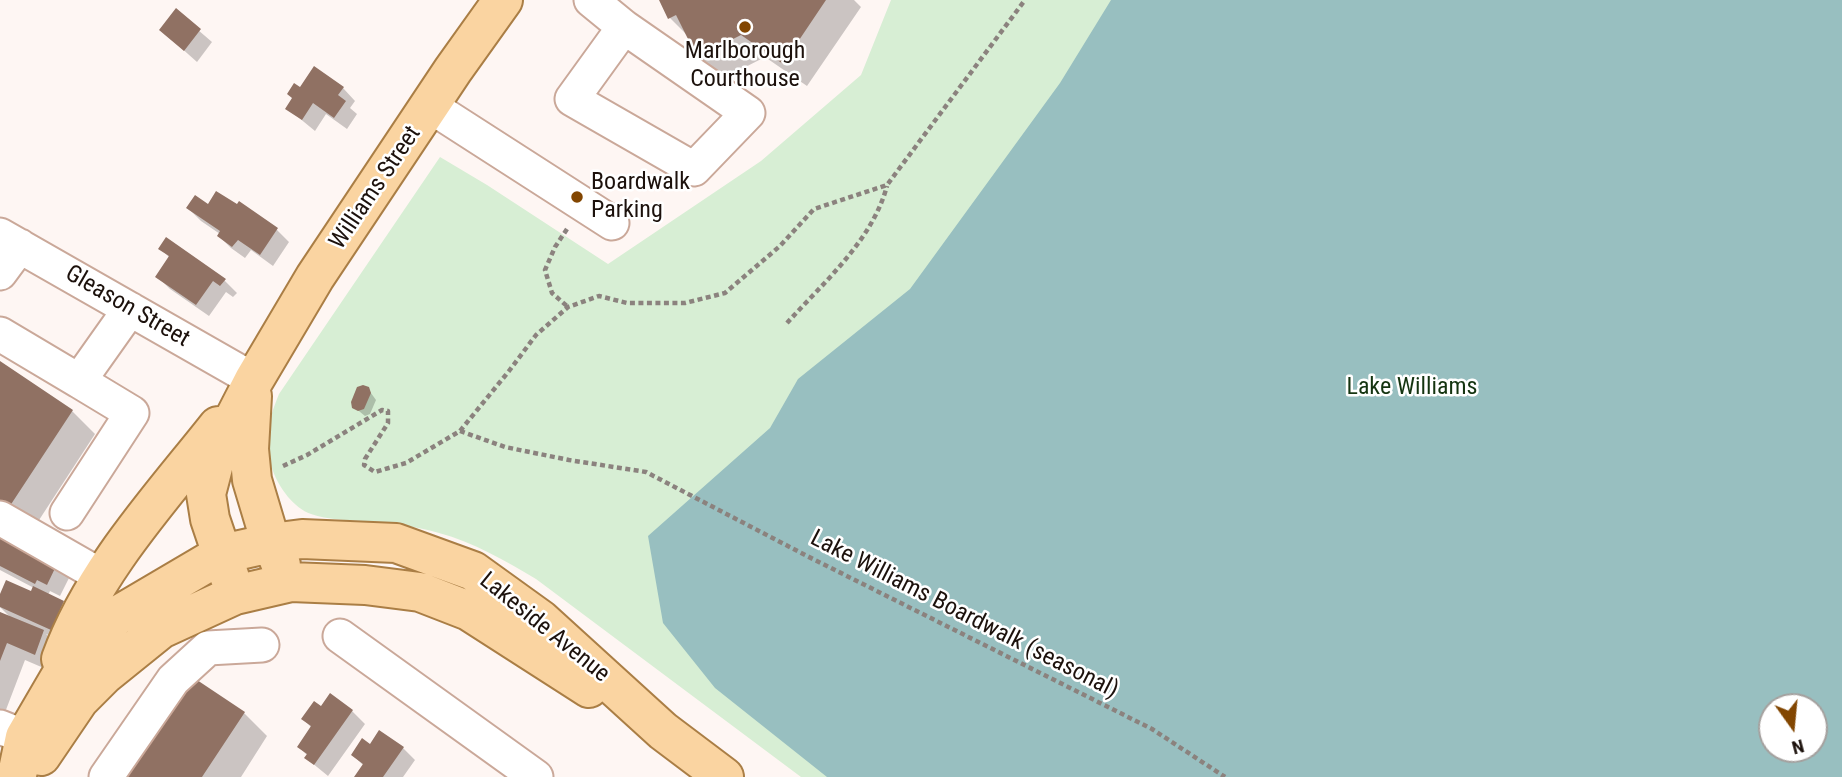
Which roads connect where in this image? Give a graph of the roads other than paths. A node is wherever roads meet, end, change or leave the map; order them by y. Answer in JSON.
{"nodes":[{"id":1,"x":503,"y":0,"type":"edge"},
{"id":2,"x":591,"y":0,"type":"edge"},
{"id":3,"x":624,"y":27,"type":"junction"},
{"id":4,"x":430,"y":106,"type":"junction"},
{"id":5,"x":612,"y":223,"type":"dead end"},
{"id":6,"x":10,"y":241,"type":"edge"},
{"id":7,"x":0,"y":273,"type":"edge"},
{"id":8,"x":130,"y":309,"type":"junction"},
{"id":9,"x":0,"y":334,"type":"edge"},
{"id":10,"x":254,"y":380,"type":"junction"},
{"id":11,"x":79,"y":381,"type":"junction"},
{"id":12,"x":67,"y":513,"type":"dead end"},
{"id":13,"x":0,"y":518,"type":"edge"},
{"id":14,"x":271,"y":543,"type":"junction"},
{"id":15,"x":222,"y":554,"type":"junction"},
{"id":16,"x":103,"y":577,"type":"junction"},
{"id":17,"x":291,"y":582,"type":"junction"},
{"id":18,"x":236,"y":595,"type":"junction"},
{"id":19,"x":340,"y":636,"type":"dead end"},
{"id":20,"x":262,"y":645,"type":"dead end"},
{"id":21,"x":53,"y":689,"type":"junction"},
{"id":22,"x":663,"y":731,"type":"junction"},
{"id":23,"x":13,"y":732,"type":"edge"},
{"id":24,"x":17,"y":776,"type":"edge"},
{"id":25,"x":106,"y":777,"type":"edge"},
{"id":26,"x":536,"y":777,"type":"edge"},
{"id":27,"x":724,"y":777,"type":"edge"}],
"edges":[{"from":1,"to":4,"type":"main road","name":"Williams Street"},
{"from":2,"to":3,"type":"street"},
{"from":3,"to":3,"type":"street"},
{"from":4,"to":5,"type":"street"},
{"from":4,"to":10,"type":"main road","name":"Williams Street"},
{"from":6,"to":7,"type":"street"},
{"from":6,"to":8,"type":"street","name":"Gleason Street"},
{"from":8,"to":10,"type":"street","name":"Gleason Street"},
{"from":8,"to":11,"type":"street"},
{"from":9,"to":11,"type":"street"},
{"from":10,"to":14,"type":"main road","name":"Williams Street"},
{"from":10,"to":15,"type":"main road","name":"Williams Street"},
{"from":10,"to":16,"type":"main road"},
{"from":11,"to":12,"type":"street"},
{"from":13,"to":16,"type":"street"},
{"from":14,"to":15,"type":"main road","name":"Lakeside Avenue"},
{"from":14,"to":17,"type":"main road","name":"Williams Street"},
{"from":14,"to":22,"type":"main road","name":"Lakeside Avenue"},
{"from":15,"to":18,"type":"main road","name":"Williams Street"},
{"from":15,"to":21,"type":"main road","name":"Lakeside Avenue"},
{"from":16,"to":21,"type":"main road"},
{"from":17,"to":18,"type":"main road","name":"Lakeside Avenue"},
{"from":17,"to":22,"type":"main road","name":"Lakeside Avenue"},
{"from":18,"to":24,"type":"main road","name":"Lakeside Avenue"},
{"from":19,"to":26,"type":"street"},
{"from":20,"to":25,"type":"street"},
{"from":21,"to":23,"type":"main road","name":"Lakeside Avenue"},
{"from":22,"to":27,"type":"main road","name":"Lakeside Avenue"},
{"from":23,"to":24,"type":"main road","name":"Lakeside Avenue"}]}
